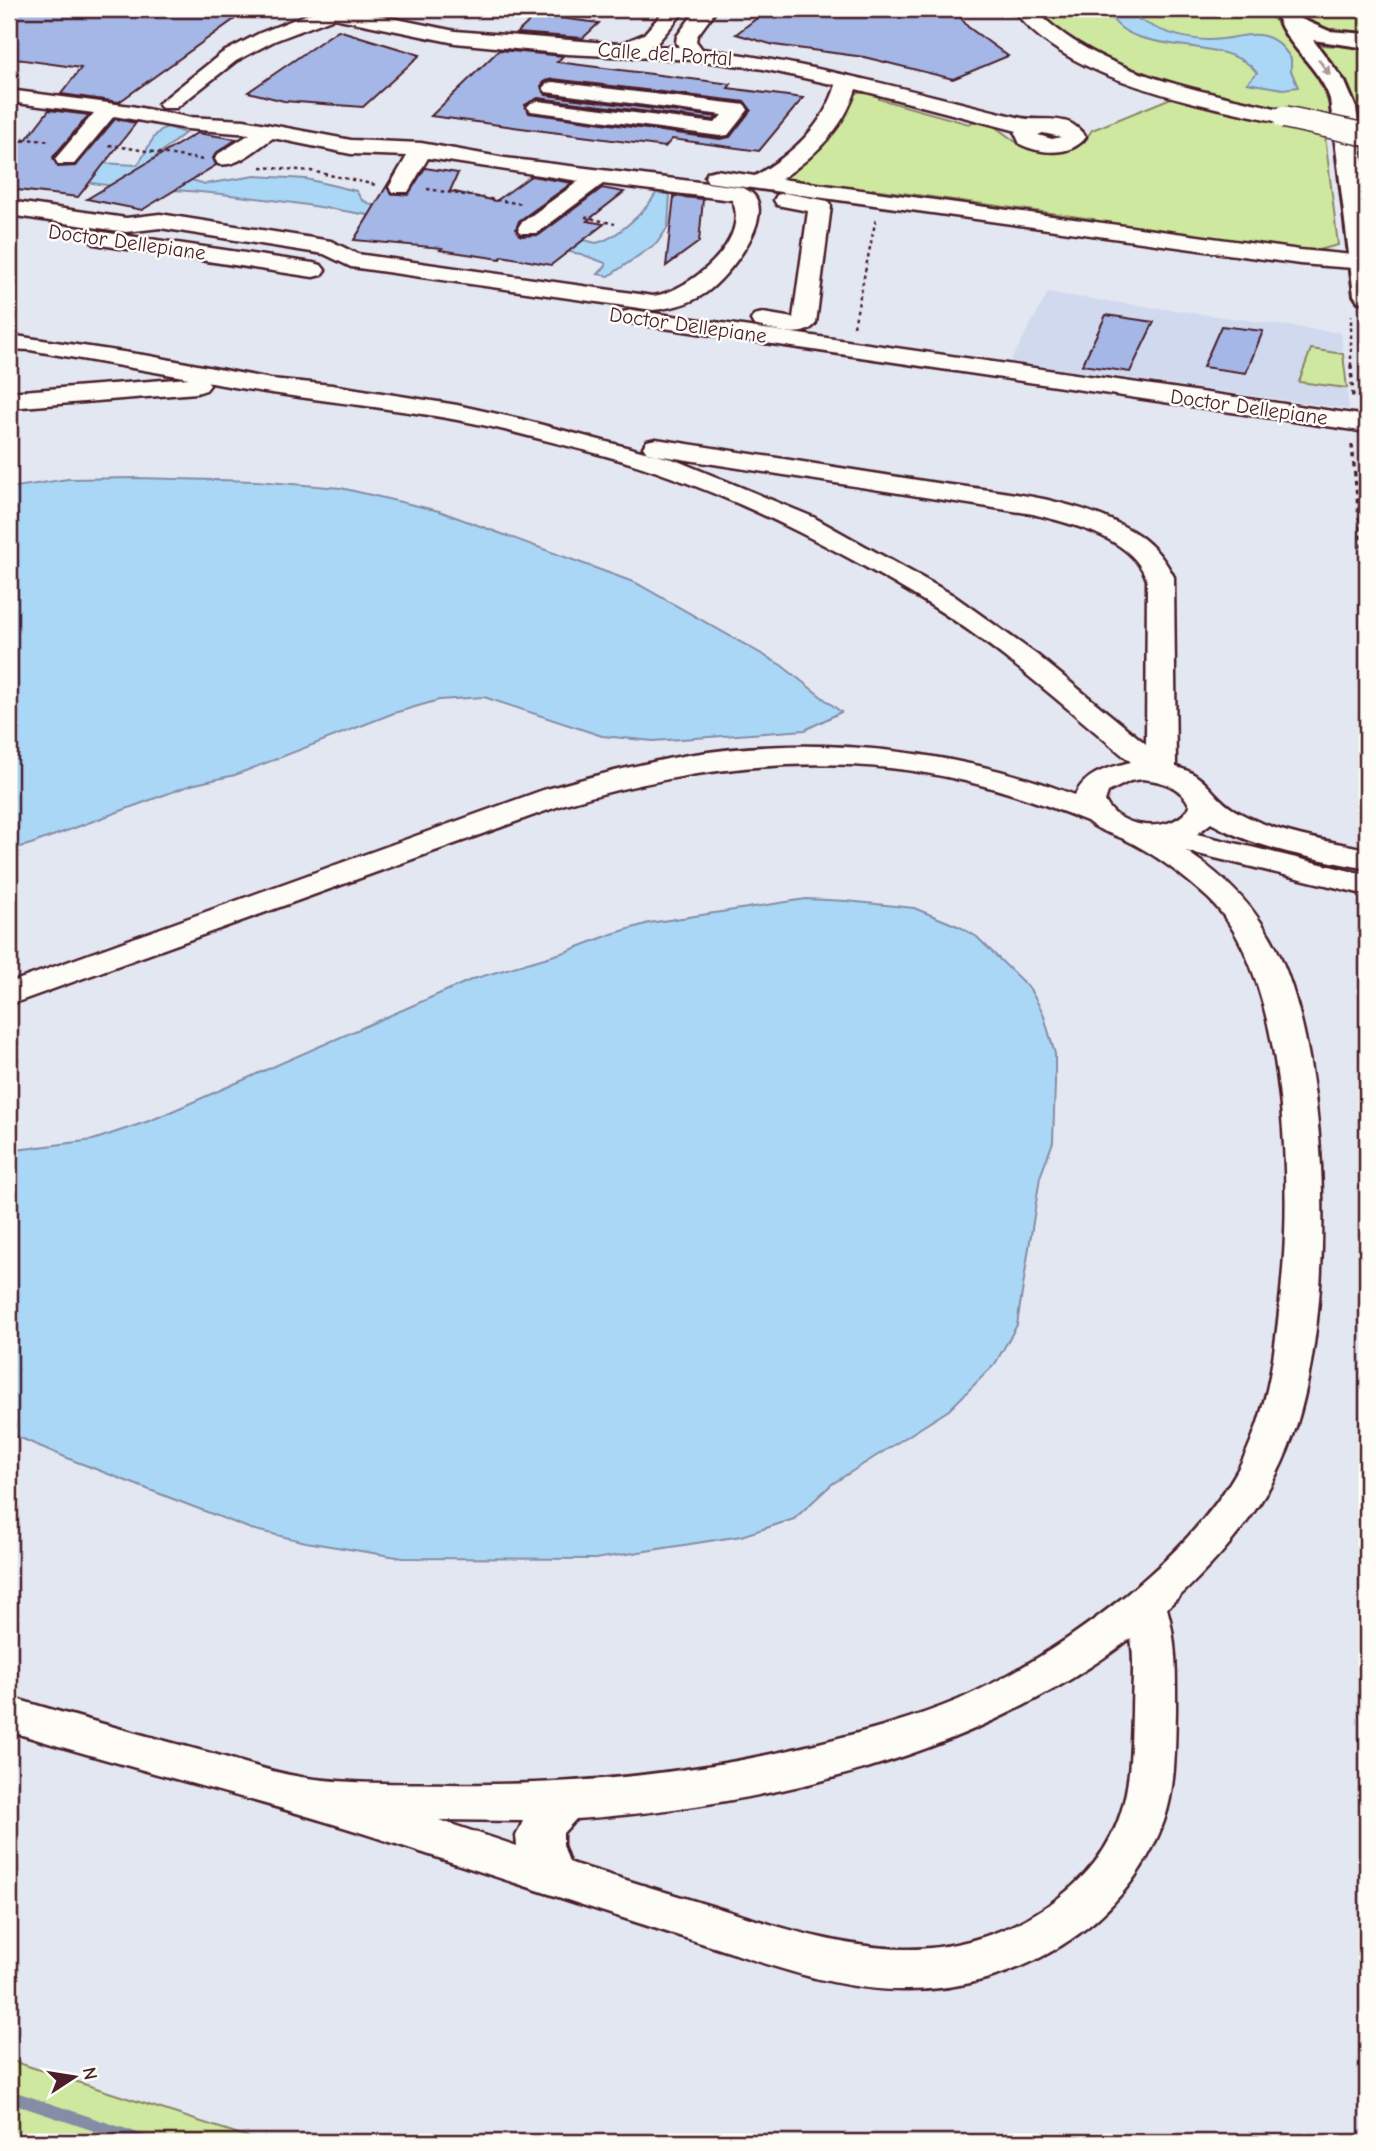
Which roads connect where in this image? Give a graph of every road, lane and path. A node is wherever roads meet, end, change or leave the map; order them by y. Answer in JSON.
{"nodes":[{"id":1,"x":676,"y":9,"type":"edge"},
{"id":2,"x":707,"y":9,"type":"edge"},
{"id":3,"x":1023,"y":9,"type":"edge"},
{"id":4,"x":325,"y":10,"type":"edge"},
{"id":5,"x":1283,"y":14,"type":"edge"},
{"id":6,"x":651,"y":38,"type":"junction"},
{"id":7,"x":1367,"y":41,"type":"edge"},
{"id":8,"x":691,"y":48,"type":"junction"},
{"id":9,"x":587,"y":49,"type":"junction"},
{"id":10,"x":624,"y":50,"type":"junction"},
{"id":11,"x":848,"y":80,"type":"junction"},
{"id":12,"x":9,"y":82,"type":"edge"},
{"id":13,"x":553,"y":88,"type":"junction"},
{"id":14,"x":9,"y":96,"type":"edge"},
{"id":15,"x":169,"y":104,"type":"junction"},
{"id":16,"x":109,"y":109,"type":"junction"},
{"id":17,"x":1005,"y":122,"type":"junction"},
{"id":18,"x":269,"y":131,"type":"junction"},
{"id":19,"x":1367,"y":135,"type":"edge"},
{"id":20,"x":140,"y":148,"type":"dead end"},
{"id":21,"x":421,"y":150,"type":"junction"},
{"id":22,"x":168,"y":152,"type":"dead end"},
{"id":23,"x":66,"y":159,"type":"dead end"},
{"id":24,"x":226,"y":159,"type":"dead end"},
{"id":25,"x":601,"y":175,"type":"junction"},
{"id":26,"x":400,"y":187,"type":"dead end"},
{"id":27,"x":749,"y":188,"type":"junction"},
{"id":28,"x":879,"y":200,"type":"junction"},
{"id":29,"x":9,"y":208,"type":"edge"},
{"id":30,"x":9,"y":225,"type":"edge"},
{"id":31,"x":529,"y":228,"type":"dead end"},
{"id":32,"x":1364,"y":263,"type":"junction"},
{"id":33,"x":1367,"y":295,"type":"edge"},
{"id":34,"x":671,"y":300,"type":"junction"},
{"id":35,"x":9,"y":342,"type":"edge"},
{"id":36,"x":849,"y":348,"type":"junction"},
{"id":37,"x":165,"y":377,"type":"junction"},
{"id":38,"x":9,"y":400,"type":"edge"},
{"id":39,"x":511,"y":424,"type":"junction"},
{"id":40,"x":1367,"y":424,"type":"edge"},
{"id":41,"x":724,"y":457,"type":"junction"},
{"id":42,"x":695,"y":477,"type":"junction"},
{"id":43,"x":1161,"y":721,"type":"junction"},
{"id":44,"x":1105,"y":724,"type":"junction"},
{"id":45,"x":1161,"y":772,"type":"junction"},
{"id":46,"x":1206,"y":806,"type":"junction"},
{"id":47,"x":1098,"y":814,"type":"junction"},
{"id":48,"x":1145,"y":833,"type":"junction"},
{"id":49,"x":1356,"y":870,"type":"edge"},
{"id":50,"x":9,"y":995,"type":"edge"},
{"id":51,"x":1145,"y":1604,"type":"junction"},
{"id":52,"x":9,"y":1714,"type":"edge"},
{"id":53,"x":306,"y":1796,"type":"junction"},
{"id":54,"x":565,"y":1801,"type":"junction"},
{"id":55,"x":554,"y":1878,"type":"junction"}],
"edges":[{"from":1,"to":6,"type":"street"},
{"from":2,"to":8,"type":"street"},
{"from":3,"to":19,"type":"street","bridge":true},
{"from":4,"to":9,"type":"street","name":"Calle del Portal"},
{"from":4,"to":15,"type":"street"},
{"from":5,"to":7,"type":"main road"},
{"from":5,"to":32,"type":"main road","one_way":true},
{"from":6,"to":8,"type":"street"},
{"from":6,"to":10,"type":"street"},
{"from":8,"to":10,"type":"street","name":"Calle del Portal"},
{"from":8,"to":11,"type":"street","name":"Calle del Portal"},
{"from":9,"to":10,"type":"street","name":"Calle del Portal"},
{"from":9,"to":13,"type":"street"},
{"from":11,"to":17,"type":"street","name":"Calle del Portal"},
{"from":11,"to":27,"type":"street"},
{"from":12,"to":15,"type":"street"},
{"from":13,"to":13,"type":"street"},
{"from":14,"to":16,"type":"street"},
{"from":15,"to":27,"type":"street"},
{"from":16,"to":18,"type":"street"},
{"from":16,"to":23,"type":"street"},
{"from":17,"to":17,"type":"street"},
{"from":18,"to":21,"type":"street"},
{"from":18,"to":24,"type":"street"},
{"from":20,"to":22,"type":"path"},
{"from":21,"to":25,"type":"street"},
{"from":21,"to":26,"type":"street"},
{"from":25,"to":27,"type":"street"},
{"from":25,"to":31,"type":"street"},
{"from":27,"to":28,"type":"street"},
{"from":27,"to":34,"type":"street"},
{"from":27,"to":34,"type":"street"},
{"from":28,"to":32,"type":"street"},
{"from":28,"to":36,"type":"path"},
{"from":29,"to":34,"type":"street"},
{"from":30,"to":36,"type":"street","name":"Doctor Dellepiane"},
{"from":32,"to":33,"type":"main road"},
{"from":35,"to":37,"type":"street"},
{"from":36,"to":40,"type":"street","name":"Doctor Dellepiane"},
{"from":37,"to":38,"type":"street"},
{"from":37,"to":39,"type":"street"},
{"from":39,"to":41,"type":"street"},
{"from":39,"to":42,"type":"street"},
{"from":41,"to":42,"type":"street"},
{"from":41,"to":43,"type":"street"},
{"from":42,"to":44,"type":"street"},
{"from":43,"to":44,"type":"street"},
{"from":43,"to":45,"type":"street"},
{"from":44,"to":45,"type":"street"},
{"from":45,"to":46,"type":"street"},
{"from":45,"to":47,"type":"street"},
{"from":46,"to":48,"type":"street"},
{"from":46,"to":49,"type":"street"},
{"from":47,"to":48,"type":"street"},
{"from":47,"to":50,"type":"street"},
{"from":48,"to":49,"type":"street"},
{"from":48,"to":51,"type":"street"},
{"from":51,"to":54,"type":"street"},
{"from":51,"to":55,"type":"street"},
{"from":52,"to":53,"type":"street"},
{"from":53,"to":54,"type":"street"},
{"from":53,"to":55,"type":"street"},
{"from":54,"to":55,"type":"street"}]}
